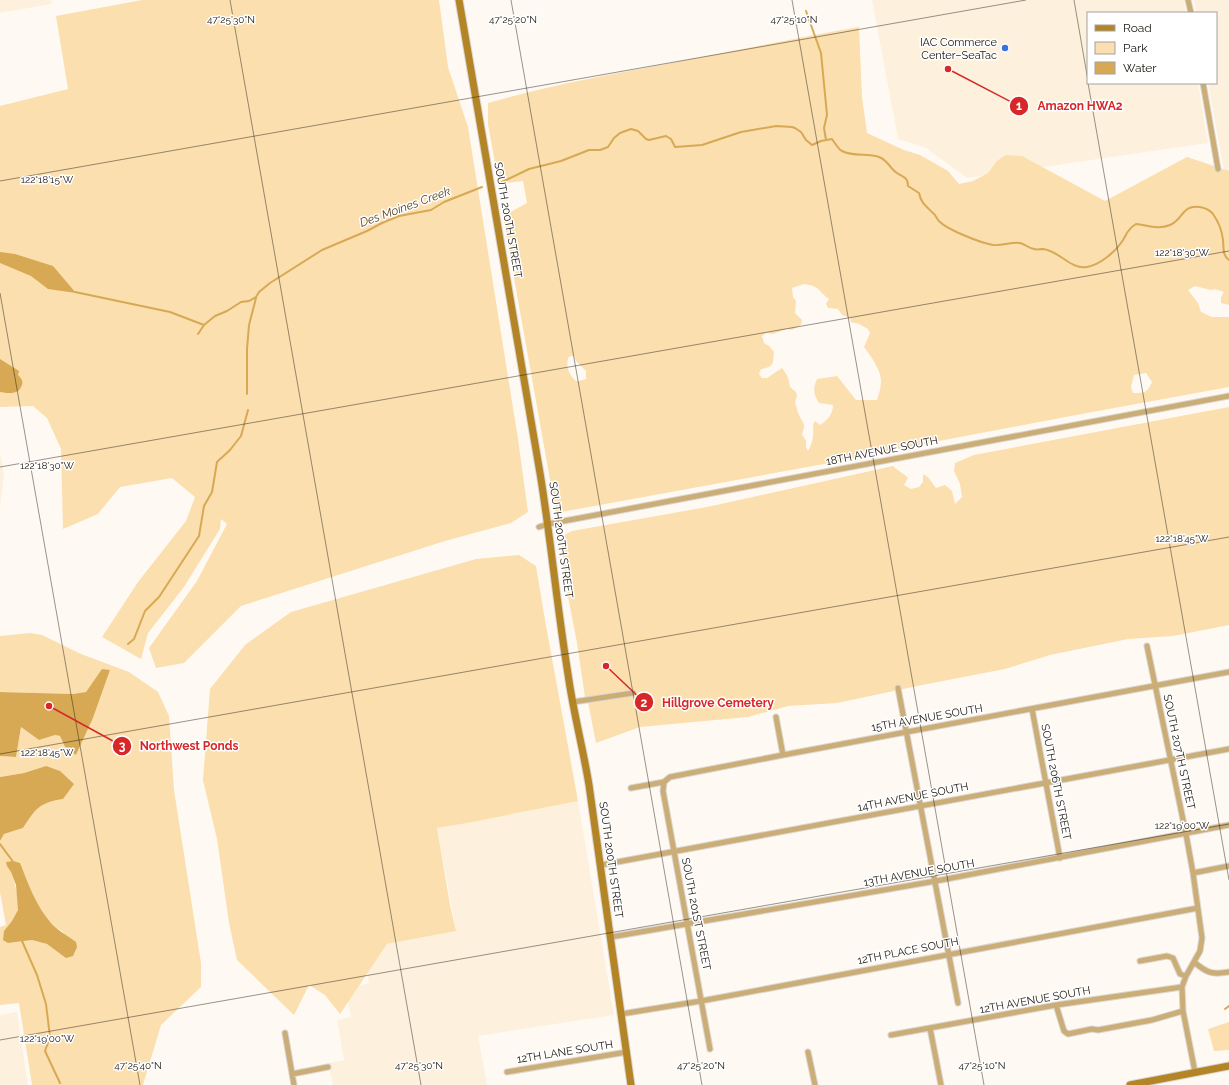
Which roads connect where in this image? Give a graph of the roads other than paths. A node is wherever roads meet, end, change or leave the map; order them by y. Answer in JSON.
{"nodes":[{"id":1,"x":459,"y":0,"type":"edge"},
{"id":2,"x":1188,"y":0,"type":"edge"},
{"id":3,"x":1191,"y":12,"type":"edge"},
{"id":4,"x":1203,"y":84,"type":"edge"},
{"id":5,"x":1218,"y":168,"type":"dead end"},
{"id":6,"x":1229,"y":396,"type":"edge"},
{"id":7,"x":548,"y":524,"type":"junction"},
{"id":8,"x":539,"y":527,"type":"dead end"},
{"id":9,"x":1147,"y":646,"type":"dead end"},
{"id":10,"x":1229,"y":672,"type":"edge"},
{"id":11,"x":1155,"y":686,"type":"junction"},
{"id":12,"x":898,"y":688,"type":"dead end"},
{"id":13,"x":633,"y":693,"type":"dead end"},
{"id":14,"x":573,"y":702,"type":"junction"},
{"id":15,"x":1032,"y":709,"type":"junction"},
{"id":16,"x":776,"y":717,"type":"dead end"},
{"id":17,"x":907,"y":732,"type":"junction"},
{"id":18,"x":1229,"y":749,"type":"edge"},
{"id":19,"x":782,"y":755,"type":"junction"},
{"id":20,"x":1170,"y":760,"type":"junction"},
{"id":21,"x":664,"y":782,"type":"junction"},
{"id":22,"x":1046,"y":783,"type":"junction"},
{"id":23,"x":632,"y":788,"type":"dead end"},
{"id":24,"x":921,"y":806,"type":"junction"},
{"id":25,"x":1229,"y":825,"type":"edge"},
{"id":26,"x":1186,"y":834,"type":"junction"},
{"id":27,"x":674,"y":852,"type":"junction"},
{"id":28,"x":1060,"y":858,"type":"junction"},
{"id":29,"x":600,"y":865,"type":"junction"},
{"id":30,"x":1229,"y":866,"type":"edge"},
{"id":31,"x":1193,"y":873,"type":"junction"},
{"id":32,"x":936,"y":881,"type":"junction"},
{"id":33,"x":1198,"y":908,"type":"junction"},
{"id":34,"x":688,"y":924,"type":"junction"},
{"id":35,"x":611,"y":937,"type":"junction"},
{"id":36,"x":949,"y":954,"type":"junction"},
{"id":37,"x":1140,"y":962,"type":"dead end"},
{"id":38,"x":1194,"y":962,"type":"junction"},
{"id":39,"x":1229,"y":972,"type":"edge"},
{"id":40,"x":1186,"y":976,"type":"junction"},
{"id":41,"x":1182,"y":987,"type":"junction"},
{"id":42,"x":702,"y":1001,"type":"junction"},
{"id":43,"x":958,"y":1003,"type":"dead end"},
{"id":44,"x":1056,"y":1005,"type":"junction"},
{"id":45,"x":1183,"y":1012,"type":"junction"},
{"id":46,"x":621,"y":1014,"type":"junction"},
{"id":47,"x":930,"y":1028,"type":"junction"},
{"id":48,"x":285,"y":1033,"type":"dead end"},
{"id":49,"x":891,"y":1035,"type":"dead end"},
{"id":50,"x":710,"y":1049,"type":"dead end"},
{"id":51,"x":627,"y":1052,"type":"junction"},
{"id":52,"x":808,"y":1052,"type":"dead end"},
{"id":53,"x":1229,"y":1066,"type":"edge"},
{"id":54,"x":328,"y":1067,"type":"dead end"},
{"id":55,"x":507,"y":1072,"type":"dead end"},
{"id":56,"x":1194,"y":1072,"type":"junction"},
{"id":57,"x":292,"y":1074,"type":"junction"},
{"id":58,"x":294,"y":1085,"type":"edge"},
{"id":59,"x":631,"y":1085,"type":"edge"},
{"id":60,"x":815,"y":1085,"type":"edge"},
{"id":61,"x":941,"y":1085,"type":"edge"},
{"id":62,"x":1130,"y":1085,"type":"edge"}],
"edges":[{"from":1,"to":7,"type":"main road","name":"SOUTH 200TH STREET"},
{"from":2,"to":3,"type":"street"},
{"from":4,"to":5,"type":"street"},
{"from":6,"to":7,"type":"street","name":"18TH AVENUE SOUTH"},
{"from":7,"to":8,"type":"street","name":"18TH AVENUE SOUTH"},
{"from":7,"to":14,"type":"main road","name":"SOUTH 200TH STREET"},
{"from":9,"to":11,"type":"street","name":"SOUTH 207TH STREET"},
{"from":10,"to":11,"type":"street","name":"15TH AVENUE SOUTH"},
{"from":11,"to":15,"type":"street","name":"15TH AVENUE SOUTH"},
{"from":11,"to":20,"type":"street","name":"SOUTH 207TH STREET"},
{"from":12,"to":17,"type":"street"},
{"from":13,"to":14,"type":"street"},
{"from":14,"to":29,"type":"main road","name":"SOUTH 200TH STREET"},
{"from":15,"to":17,"type":"street","name":"15TH AVENUE SOUTH"},
{"from":15,"to":22,"type":"street","name":"SOUTH 206TH STREET"},
{"from":16,"to":19,"type":"street"},
{"from":17,"to":19,"type":"street","name":"15TH AVENUE SOUTH"},
{"from":17,"to":24,"type":"street"},
{"from":18,"to":20,"type":"street","name":"14TH AVENUE SOUTH"},
{"from":19,"to":21,"type":"street","name":"15TH AVENUE SOUTH"},
{"from":20,"to":22,"type":"street","name":"14TH AVENUE SOUTH"},
{"from":20,"to":26,"type":"street","name":"SOUTH 207TH STREET"},
{"from":21,"to":23,"type":"street","name":"15TH AVENUE SOUTH"},
{"from":21,"to":27,"type":"street","name":"SOUTH 201ST STREET"},
{"from":22,"to":24,"type":"street","name":"14TH AVENUE SOUTH"},
{"from":22,"to":28,"type":"street","name":"SOUTH 206TH STREET"},
{"from":24,"to":27,"type":"street","name":"14TH AVENUE SOUTH"},
{"from":24,"to":32,"type":"street"},
{"from":25,"to":26,"type":"street","name":"13TH AVENUE SOUTH"},
{"from":26,"to":28,"type":"street","name":"13TH AVENUE SOUTH"},
{"from":26,"to":31,"type":"street","name":"SOUTH 207TH STREET"},
{"from":27,"to":29,"type":"street","name":"14TH AVENUE SOUTH"},
{"from":27,"to":34,"type":"street","name":"SOUTH 201ST STREET"},
{"from":28,"to":32,"type":"street","name":"13TH AVENUE SOUTH"},
{"from":29,"to":35,"type":"main road","name":"SOUTH 200TH STREET"},
{"from":30,"to":31,"type":"street"},
{"from":31,"to":33,"type":"street","name":"SOUTH 207TH STREET"},
{"from":32,"to":34,"type":"street","name":"13TH AVENUE SOUTH"},
{"from":32,"to":36,"type":"street"},
{"from":33,"to":36,"type":"street","name":"12TH PLACE SOUTH"},
{"from":33,"to":38,"type":"street","name":"SOUTH 207TH STREET"},
{"from":34,"to":35,"type":"street","name":"13TH AVENUE SOUTH"},
{"from":34,"to":42,"type":"street","name":"SOUTH 201ST STREET"},
{"from":35,"to":46,"type":"main road","name":"SOUTH 200TH STREET"},
{"from":36,"to":42,"type":"street","name":"12TH PLACE SOUTH"},
{"from":36,"to":43,"type":"street"},
{"from":37,"to":40,"type":"street"},
{"from":38,"to":39,"type":"street"},
{"from":38,"to":40,"type":"street","name":"SOUTH 207TH STREET"},
{"from":40,"to":41,"type":"street","name":"SOUTH 207TH STREET"},
{"from":41,"to":44,"type":"street","name":"12TH AVENUE SOUTH"},
{"from":41,"to":45,"type":"street","name":"SOUTH 207TH STREET"},
{"from":42,"to":46,"type":"street","name":"12TH PLACE SOUTH"},
{"from":42,"to":50,"type":"street","name":"SOUTH 201ST STREET"},
{"from":44,"to":45,"type":"street"},
{"from":44,"to":47,"type":"street","name":"12TH AVENUE SOUTH"},
{"from":45,"to":56,"type":"street","name":"SOUTH 207TH STREET"},
{"from":46,"to":51,"type":"main road","name":"SOUTH 200TH STREET"},
{"from":47,"to":49,"type":"street","name":"12TH AVENUE SOUTH"},
{"from":47,"to":61,"type":"street"},
{"from":48,"to":57,"type":"street"},
{"from":51,"to":55,"type":"street","name":"12TH LANE SOUTH"},
{"from":51,"to":59,"type":"main road","name":"SOUTH 200TH STREET"},
{"from":52,"to":60,"type":"street"},
{"from":53,"to":56,"type":"main road"},
{"from":54,"to":57,"type":"street"},
{"from":56,"to":62,"type":"main road"},
{"from":57,"to":58,"type":"street"}]}
